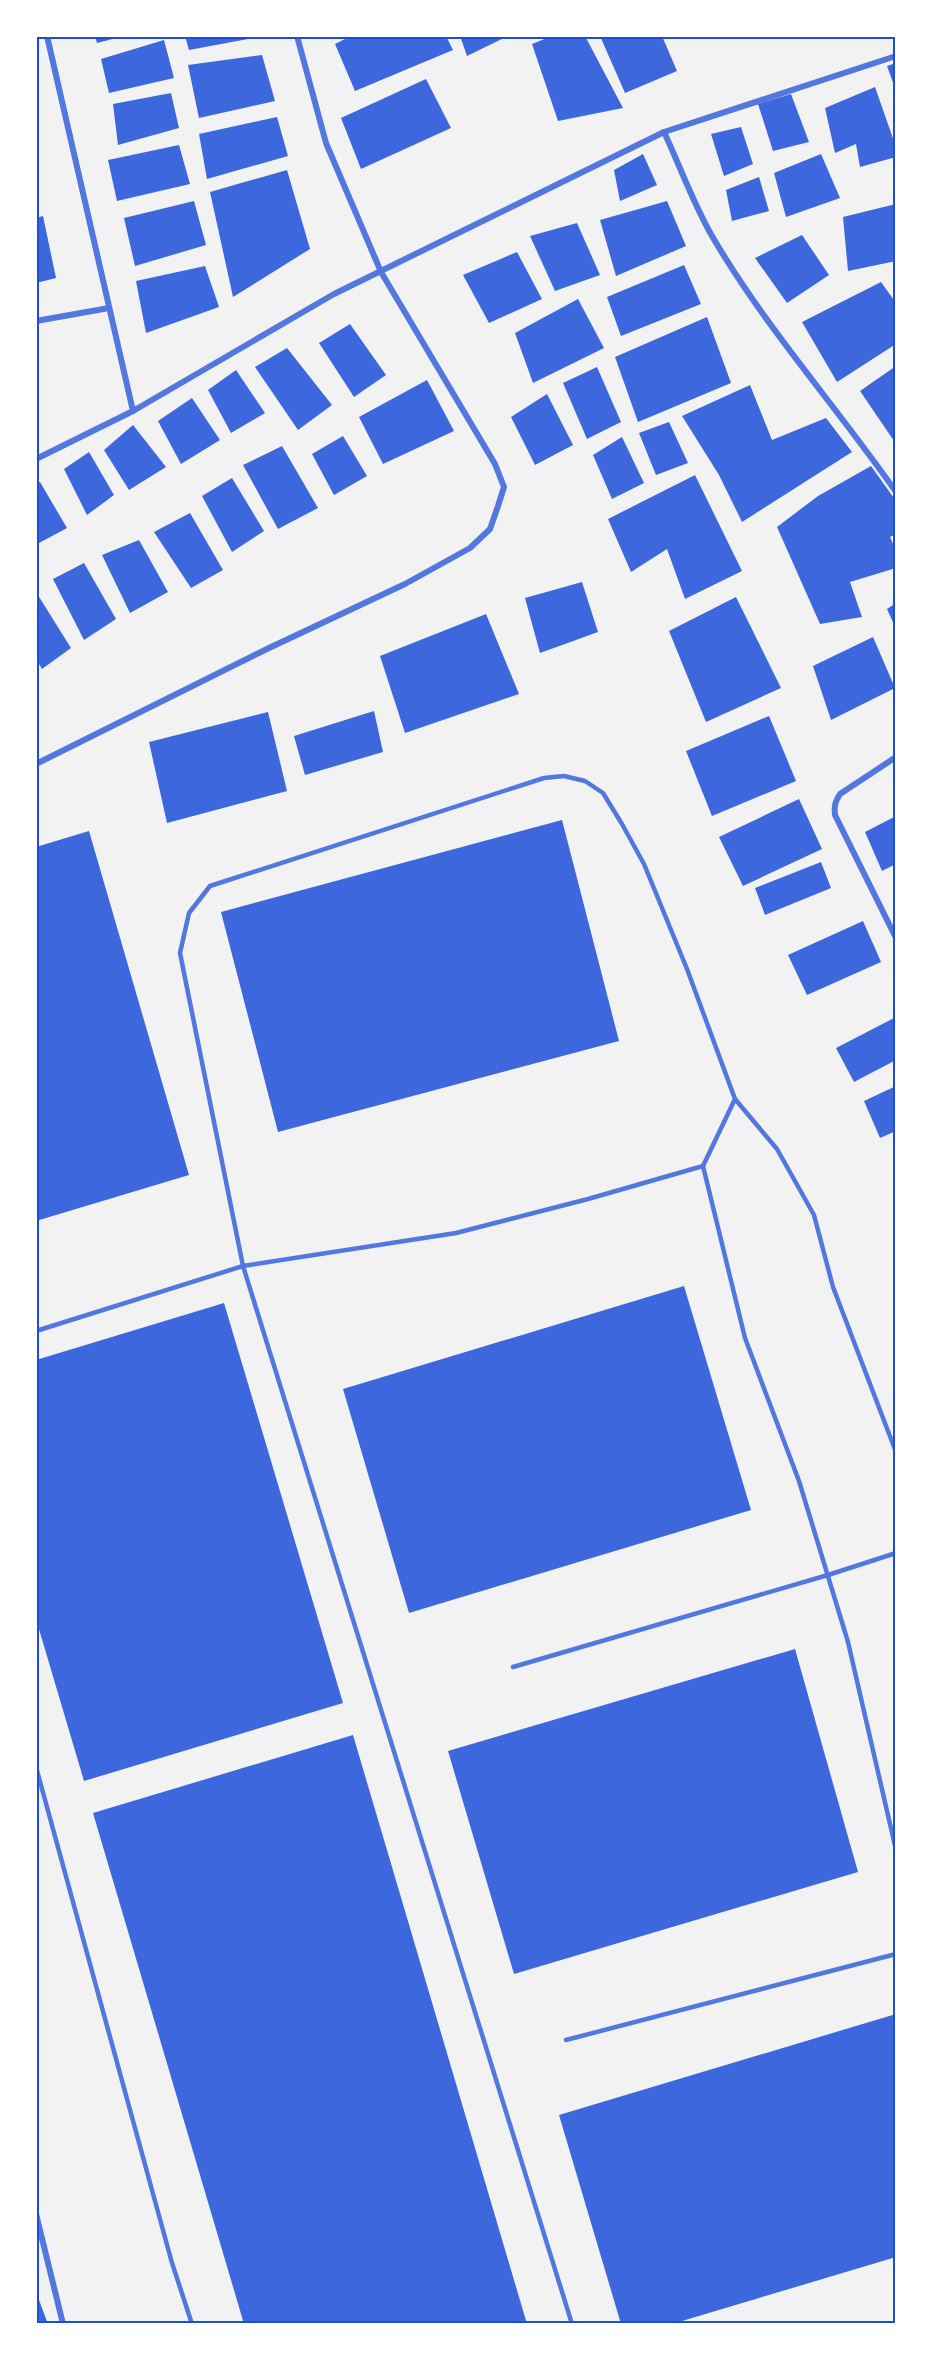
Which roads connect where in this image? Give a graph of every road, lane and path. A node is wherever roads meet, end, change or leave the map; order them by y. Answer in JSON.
{"nodes":[{"id":1,"x":47,"y":36,"type":"edge"},
{"id":2,"x":297,"y":36,"type":"edge"},
{"id":3,"x":896,"y":56,"type":"edge"},
{"id":4,"x":664,"y":132,"type":"junction"},
{"id":5,"x":381,"y":272,"type":"junction"},
{"id":6,"x":109,"y":308,"type":"junction"},
{"id":7,"x":36,"y":321,"type":"edge"},
{"id":8,"x":133,"y":411,"type":"junction"},
{"id":9,"x":36,"y":459,"type":"edge"},
{"id":10,"x":896,"y":492,"type":"edge"},
{"id":11,"x":896,"y":757,"type":"edge"},
{"id":12,"x":36,"y":764,"type":"edge"},
{"id":13,"x":896,"y":938,"type":"edge"},
{"id":14,"x":735,"y":1099,"type":"junction"},
{"id":15,"x":703,"y":1166,"type":"junction"},
{"id":16,"x":243,"y":1266,"type":"junction"},
{"id":17,"x":36,"y":1331,"type":"edge"},
{"id":18,"x":896,"y":1452,"type":"edge"},
{"id":19,"x":896,"y":1553,"type":"edge"},
{"id":20,"x":828,"y":1575,"type":"junction"},
{"id":21,"x":513,"y":1667,"type":"dead end"},
{"id":22,"x":36,"y":1767,"type":"edge"},
{"id":23,"x":896,"y":1850,"type":"edge"},
{"id":24,"x":896,"y":1954,"type":"edge"},
{"id":25,"x":566,"y":2040,"type":"dead end"},
{"id":26,"x":36,"y":2214,"type":"edge"},
{"id":27,"x":63,"y":2324,"type":"edge"},
{"id":28,"x":192,"y":2324,"type":"edge"},
{"id":29,"x":572,"y":2324,"type":"edge"}],
"edges":[{"from":1,"to":6,"type":"street"},
{"from":2,"to":5,"type":"street"},
{"from":3,"to":4,"type":"street"},
{"from":4,"to":5,"type":"street"},
{"from":4,"to":10,"type":"street"},
{"from":5,"to":8,"type":"street"},
{"from":5,"to":12,"type":"street"},
{"from":6,"to":7,"type":"street"},
{"from":6,"to":8,"type":"street"},
{"from":8,"to":9,"type":"street"},
{"from":11,"to":13,"type":"street"},
{"from":14,"to":15,"type":"lane"},
{"from":14,"to":16,"type":"lane"},
{"from":14,"to":18,"type":"lane"},
{"from":15,"to":16,"type":"lane"},
{"from":15,"to":20,"type":"lane"},
{"from":16,"to":17,"type":"lane"},
{"from":16,"to":29,"type":"lane"},
{"from":19,"to":20,"type":"lane"},
{"from":20,"to":21,"type":"lane"},
{"from":20,"to":23,"type":"lane"},
{"from":22,"to":28,"type":"lane"},
{"from":24,"to":25,"type":"lane"},
{"from":26,"to":27,"type":"street"}]}
